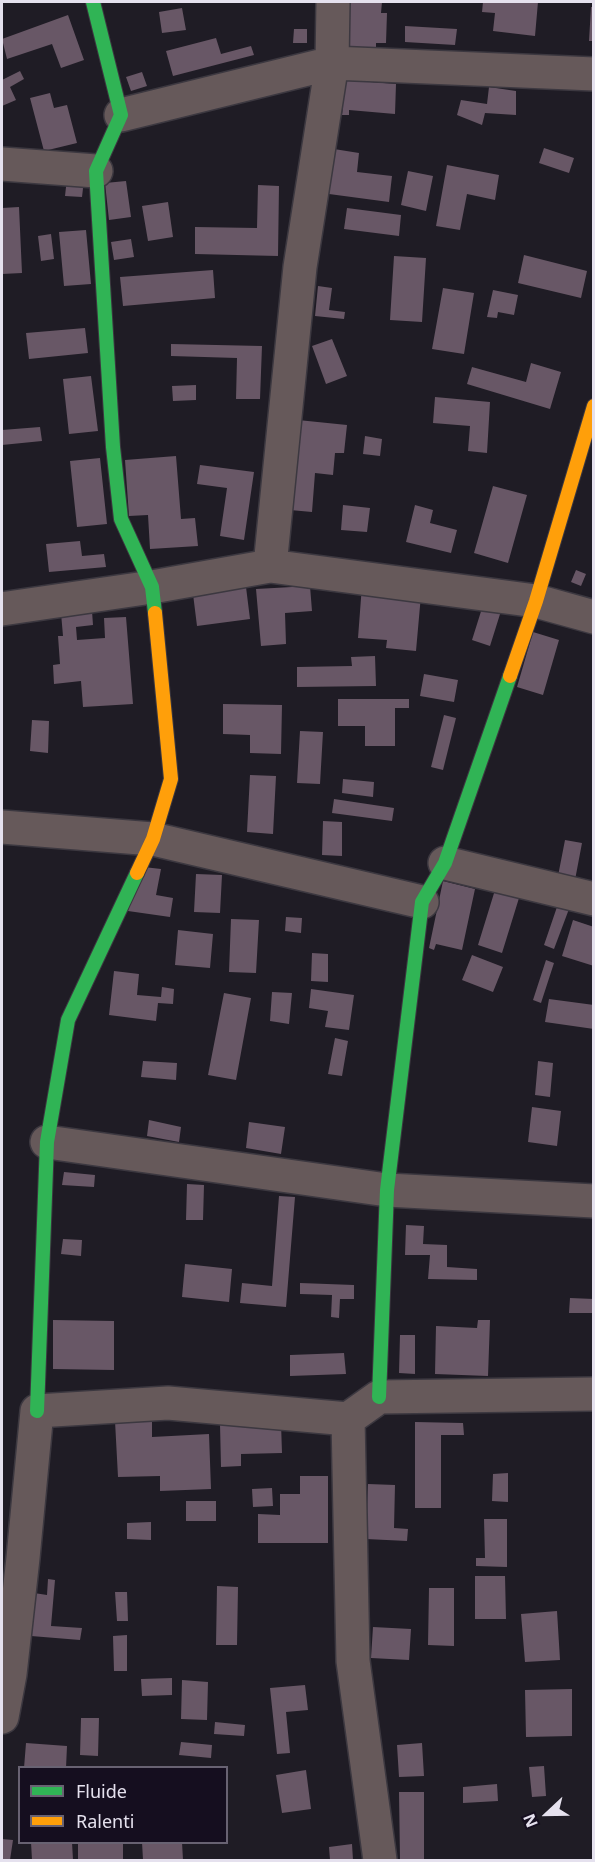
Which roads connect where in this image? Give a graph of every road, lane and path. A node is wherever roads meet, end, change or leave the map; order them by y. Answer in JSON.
{"nodes":[{"id":1,"x":93,"y":2,"type":"edge"},
{"id":2,"x":333,"y":2,"type":"edge"},
{"id":3,"x":332,"y":63,"type":"junction"},
{"id":4,"x":594,"y":74,"type":"edge"},
{"id":5,"x":121,"y":115,"type":"junction"},
{"id":6,"x":2,"y":164,"type":"edge"},
{"id":7,"x":96,"y":171,"type":"junction"},
{"id":8,"x":594,"y":406,"type":"edge"},
{"id":9,"x":270,"y":566,"type":"junction"},
{"id":10,"x":152,"y":587,"type":"junction"},
{"id":11,"x":536,"y":601,"type":"junction"},
{"id":12,"x":2,"y":609,"type":"edge"},
{"id":13,"x":594,"y":617,"type":"edge"},
{"id":14,"x":2,"y":827,"type":"edge"},
{"id":15,"x":153,"y":839,"type":"junction"},
{"id":16,"x":445,"y":863,"type":"junction"},
{"id":17,"x":594,"y":899,"type":"edge"},
{"id":18,"x":422,"y":902,"type":"junction"},
{"id":19,"x":47,"y":1142,"type":"junction"},
{"id":20,"x":387,"y":1190,"type":"junction"},
{"id":21,"x":594,"y":1201,"type":"edge"},
{"id":22,"x":594,"y":1394,"type":"edge"},
{"id":23,"x":379,"y":1397,"type":"junction"},
{"id":24,"x":37,"y":1411,"type":"junction"},
{"id":25,"x":348,"y":1419,"type":"junction"},
{"id":26,"x":12,"y":1557,"type":"edge"},
{"id":27,"x":2,"y":1717,"type":"edge"},
{"id":28,"x":380,"y":1860,"type":"edge"}],
"edges":[{"from":1,"to":5,"type":"street"},
{"from":2,"to":3,"type":"street"},
{"from":3,"to":4,"type":"street"},
{"from":3,"to":5,"type":"street"},
{"from":3,"to":9,"type":"street"},
{"from":5,"to":7,"type":"street"},
{"from":6,"to":7,"type":"street"},
{"from":7,"to":10,"type":"street"},
{"from":8,"to":11,"type":"street"},
{"from":9,"to":10,"type":"street"},
{"from":9,"to":11,"type":"street"},
{"from":10,"to":12,"type":"street"},
{"from":10,"to":15,"type":"street"},
{"from":11,"to":13,"type":"street"},
{"from":11,"to":16,"type":"street"},
{"from":14,"to":15,"type":"street"},
{"from":15,"to":18,"type":"street"},
{"from":15,"to":19,"type":"street"},
{"from":16,"to":17,"type":"street"},
{"from":16,"to":18,"type":"street"},
{"from":18,"to":20,"type":"street"},
{"from":19,"to":20,"type":"street"},
{"from":19,"to":24,"type":"street"},
{"from":20,"to":21,"type":"street"},
{"from":20,"to":23,"type":"street"},
{"from":22,"to":23,"type":"street"},
{"from":23,"to":25,"type":"street"},
{"from":24,"to":25,"type":"street"},
{"from":24,"to":26,"type":"street"},
{"from":25,"to":28,"type":"street"},
{"from":26,"to":27,"type":"street"}]}
